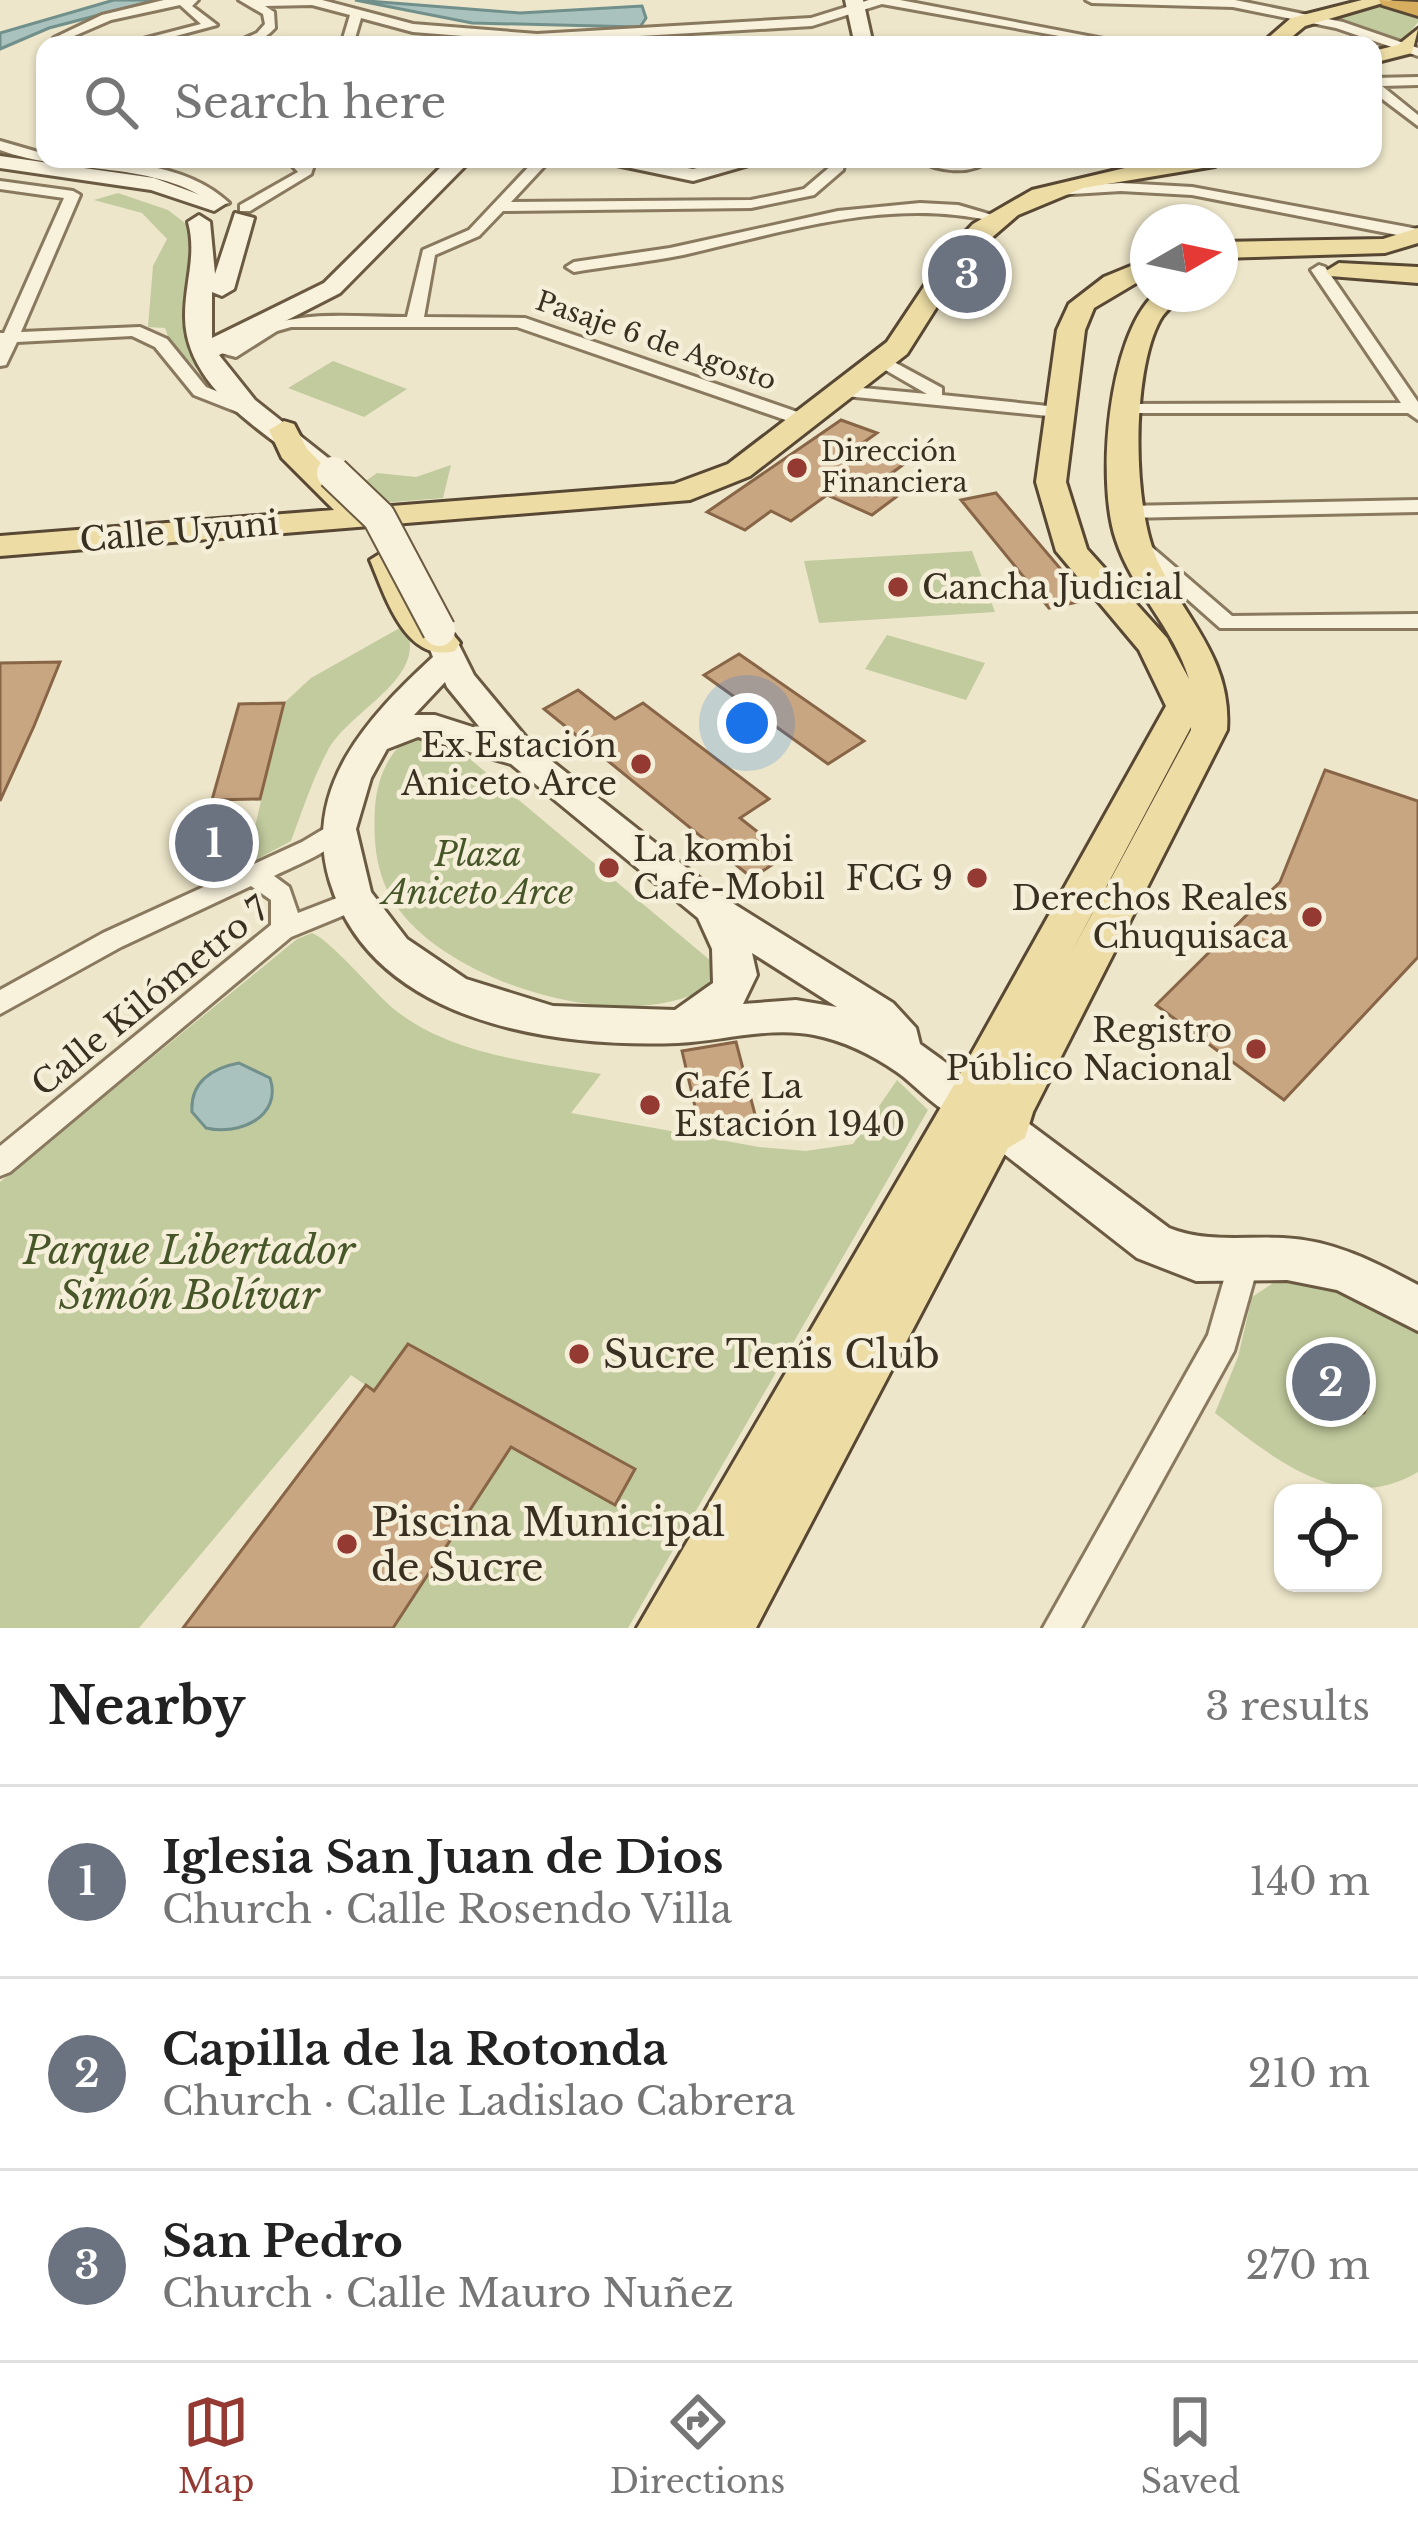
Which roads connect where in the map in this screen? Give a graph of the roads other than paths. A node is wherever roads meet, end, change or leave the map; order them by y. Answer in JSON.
{"nodes":[{"id":1,"x":191,"y":0,"type":"edge"},
{"id":2,"x":881,"y":0,"type":"edge"},
{"id":3,"x":1092,"y":0,"type":"edge"},
{"id":4,"x":1379,"y":1,"type":"edge"},
{"id":5,"x":245,"y":2,"type":"edge"},
{"id":6,"x":1417,"y":3,"type":"edge"},
{"id":7,"x":849,"y":4,"type":"edge"},
{"id":8,"x":358,"y":11,"type":"junction"},
{"id":9,"x":1307,"y":18,"type":"junction"},
{"id":10,"x":1018,"y":24,"type":"junction"},
{"id":11,"x":63,"y":36,"type":"edge"},
{"id":12,"x":164,"y":36,"type":"edge"},
{"id":13,"x":252,"y":36,"type":"edge"},
{"id":14,"x":350,"y":36,"type":"edge"},
{"id":15,"x":452,"y":36,"type":"edge"},
{"id":16,"x":571,"y":36,"type":"edge"},
{"id":17,"x":849,"y":36,"type":"edge"},
{"id":18,"x":861,"y":36,"type":"edge"},
{"id":19,"x":1009,"y":36,"type":"edge"},
{"id":20,"x":1079,"y":36,"type":"edge"},
{"id":21,"x":1282,"y":36,"type":"edge"},
{"id":22,"x":1376,"y":36,"type":"edge"},
{"id":23,"x":1382,"y":38,"type":"edge"},
{"id":24,"x":1414,"y":46,"type":"edge"},
{"id":25,"x":1382,"y":55,"type":"edge"},
{"id":26,"x":1418,"y":81,"type":"edge"},
{"id":27,"x":1382,"y":83,"type":"edge"},
{"id":28,"x":1382,"y":90,"type":"edge"},
{"id":29,"x":1415,"y":115,"type":"edge"},
{"id":30,"x":0,"y":145,"type":"edge"},
{"id":31,"x":36,"y":157,"type":"edge"},
{"id":32,"x":0,"y":162,"type":"edge"},
{"id":33,"x":36,"y":167,"type":"edge"},
{"id":34,"x":42,"y":168,"type":"edge"},
{"id":35,"x":95,"y":168,"type":"edge"},
{"id":36,"x":306,"y":168,"type":"edge"},
{"id":37,"x":431,"y":168,"type":"edge"},
{"id":38,"x":452,"y":168,"type":"edge"},
{"id":39,"x":536,"y":168,"type":"edge"},
{"id":40,"x":652,"y":168,"type":"edge"},
{"id":41,"x":722,"y":168,"type":"edge"},
{"id":42,"x":837,"y":168,"type":"edge"},
{"id":43,"x":1069,"y":168,"type":"edge"},
{"id":44,"x":1170,"y":168,"type":"edge"},
{"id":45,"x":0,"y":173,"type":"edge"},
{"id":46,"x":0,"y":184,"type":"edge"},
{"id":47,"x":1056,"y":191,"type":"junction"},
{"id":48,"x":499,"y":207,"type":"junction"},
{"id":49,"x":219,"y":212,"type":"junction"},
{"id":50,"x":992,"y":217,"type":"junction"},
{"id":51,"x":1418,"y":235,"type":"edge"},
{"id":52,"x":1238,"y":250,"type":"edge"},
{"id":53,"x":574,"y":267,"type":"dead end"},
{"id":54,"x":1319,"y":270,"type":"junction"},
{"id":55,"x":1130,"y":274,"type":"edge"},
{"id":56,"x":1238,"y":275,"type":"edge"},
{"id":57,"x":1418,"y":275,"type":"edge"},
{"id":58,"x":1153,"y":312,"type":"edge"},
{"id":59,"x":209,"y":313,"type":"junction"},
{"id":60,"x":415,"y":320,"type":"junction"},
{"id":61,"x":6,"y":338,"type":"edge"},
{"id":62,"x":220,"y":349,"type":"junction"},
{"id":63,"x":881,"y":359,"type":"junction"},
{"id":64,"x":0,"y":362,"type":"edge"},
{"id":65,"x":841,"y":391,"type":"junction"},
{"id":66,"x":943,"y":397,"type":"junction"},
{"id":67,"x":1128,"y":409,"type":"junction"},
{"id":68,"x":1417,"y":410,"type":"edge"},
{"id":69,"x":1058,"y":412,"type":"junction"},
{"id":70,"x":806,"y":421,"type":"junction"},
{"id":71,"x":274,"y":423,"type":"junction"},
{"id":72,"x":1418,"y":506,"type":"edge"},
{"id":73,"x":358,"y":517,"type":"junction"},
{"id":74,"x":0,"y":546,"type":"edge"},
{"id":75,"x":1148,"y":577,"type":"junction"},
{"id":76,"x":1418,"y":621,"type":"edge"},
{"id":77,"x":443,"y":644,"type":"junction"},
{"id":78,"x":375,"y":742,"type":"junction"},
{"id":79,"x":523,"y":756,"type":"junction"},
{"id":80,"x":337,"y":830,"type":"junction"},
{"id":81,"x":246,"y":876,"type":"junction"},
{"id":82,"x":355,"y":899,"type":"junction"},
{"id":83,"x":712,"y":909,"type":"junction"},
{"id":84,"x":282,"y":931,"type":"junction"},
{"id":85,"x":0,"y":1003,"type":"edge"},
{"id":86,"x":680,"y":1027,"type":"junction"},
{"id":87,"x":909,"y":1054,"type":"junction"},
{"id":88,"x":984,"y":1114,"type":"junction"},
{"id":89,"x":0,"y":1162,"type":"edge"},
{"id":90,"x":1244,"y":1262,"type":"junction"},
{"id":91,"x":1418,"y":1309,"type":"edge"},
{"id":92,"x":667,"y":1628,"type":"edge"},
{"id":93,"x":724,"y":1628,"type":"edge"},
{"id":94,"x":1061,"y":1628,"type":"edge"}],
"edges":[{"from":1,"to":11,"type":"street"},
{"from":1,"to":12,"type":"street"},
{"from":2,"to":7,"type":"street"},
{"from":2,"to":10,"type":"street"},
{"from":3,"to":9,"type":"street"},
{"from":4,"to":6,"type":"highway"},
{"from":4,"to":9,"type":"main road"},
{"from":5,"to":8,"type":"street"},
{"from":5,"to":13,"type":"street"},
{"from":7,"to":16,"type":"street"},
{"from":7,"to":17,"type":"main road"},
{"from":7,"to":18,"type":"main road"},
{"from":8,"to":14,"type":"street"},
{"from":8,"to":15,"type":"street"},
{"from":9,"to":21,"type":"main road"},
{"from":9,"to":22,"type":"street"},
{"from":10,"to":19,"type":"street"},
{"from":10,"to":20,"type":"street"},
{"from":23,"to":24,"type":"street"},
{"from":24,"to":25,"type":"main road"},
{"from":26,"to":27,"type":"street"},
{"from":28,"to":29,"type":"street"},
{"from":30,"to":31,"type":"street"},
{"from":32,"to":33,"type":"main road"},
{"from":34,"to":49,"type":"main road"},
{"from":35,"to":49,"type":"street"},
{"from":36,"to":49,"type":"street"},
{"from":37,"to":59,"type":"main road"},
{"from":38,"to":62,"type":"main road"},
{"from":39,"to":48,"type":"street"},
{"from":40,"to":41,"type":"main road"},
{"from":42,"to":48,"type":"street"},
{"from":43,"to":50,"type":"main road"},
{"from":44,"to":47,"type":"main road"},
{"from":45,"to":49,"type":"main road"},
{"from":46,"to":61,"type":"street"},
{"from":47,"to":50,"type":"main road"},
{"from":47,"to":51,"type":"street"},
{"from":48,"to":60,"type":"street"},
{"from":49,"to":59,"type":"main road"},
{"from":49,"to":59,"type":"main road"},
{"from":50,"to":53,"type":"street"},
{"from":50,"to":63,"type":"main road","name":"Calle Uyuni"},
{"from":51,"to":52,"type":"main road"},
{"from":54,"to":56,"type":"main road"},
{"from":54,"to":57,"type":"main road"},
{"from":54,"to":68,"type":"street"},
{"from":55,"to":69,"type":"main road"},
{"from":58,"to":67,"type":"main road"},
{"from":59,"to":62,"type":"main road"},
{"from":60,"to":62,"type":"street","name":"Pasaje 6 de Agosto"},
{"from":60,"to":70,"type":"street","name":"Pasaje 6 de Agosto"},
{"from":61,"to":64,"type":"street"},
{"from":61,"to":71,"type":"street"},
{"from":62,"to":71,"type":"main road"},
{"from":63,"to":65,"type":"main road","name":"Calle Uyuni"},
{"from":63,"to":66,"type":"street"},
{"from":65,"to":66,"type":"street"},
{"from":65,"to":70,"type":"main road","name":"Calle Uyuni"},
{"from":66,"to":69,"type":"street"},
{"from":67,"to":68,"type":"street"},
{"from":67,"to":75,"type":"main road"},
{"from":69,"to":75,"type":"main road"},
{"from":70,"to":73,"type":"main road","name":"Calle Uyuni"},
{"from":71,"to":73,"type":"main road"},
{"from":71,"to":77,"type":"main road","bridge":true},
{"from":72,"to":75,"type":"street"},
{"from":73,"to":74,"type":"main road","name":"Calle Uyuni"},
{"from":73,"to":77,"type":"main road"},
{"from":75,"to":76,"type":"street"},
{"from":75,"to":88,"type":"main road"},
{"from":77,"to":78,"type":"main road"},
{"from":77,"to":79,"type":"main road"},
{"from":78,"to":79,"type":"main road"},
{"from":78,"to":80,"type":"main road"},
{"from":79,"to":83,"type":"main road"},
{"from":80,"to":81,"type":"street"},
{"from":80,"to":82,"type":"main road"},
{"from":81,"to":84,"type":"street"},
{"from":81,"to":85,"type":"street"},
{"from":82,"to":84,"type":"street","name":"Calle Kilómetro 7"},
{"from":82,"to":86,"type":"main road"},
{"from":83,"to":86,"type":"main road"},
{"from":83,"to":87,"type":"main road"},
{"from":84,"to":89,"type":"street","name":"Calle Kilómetro 7"},
{"from":86,"to":87,"type":"main road"},
{"from":87,"to":88,"type":"main road"},
{"from":88,"to":90,"type":"main road"},
{"from":88,"to":92,"type":"main road"},
{"from":88,"to":93,"type":"main road"},
{"from":90,"to":91,"type":"main road"},
{"from":90,"to":94,"type":"street"}]}
